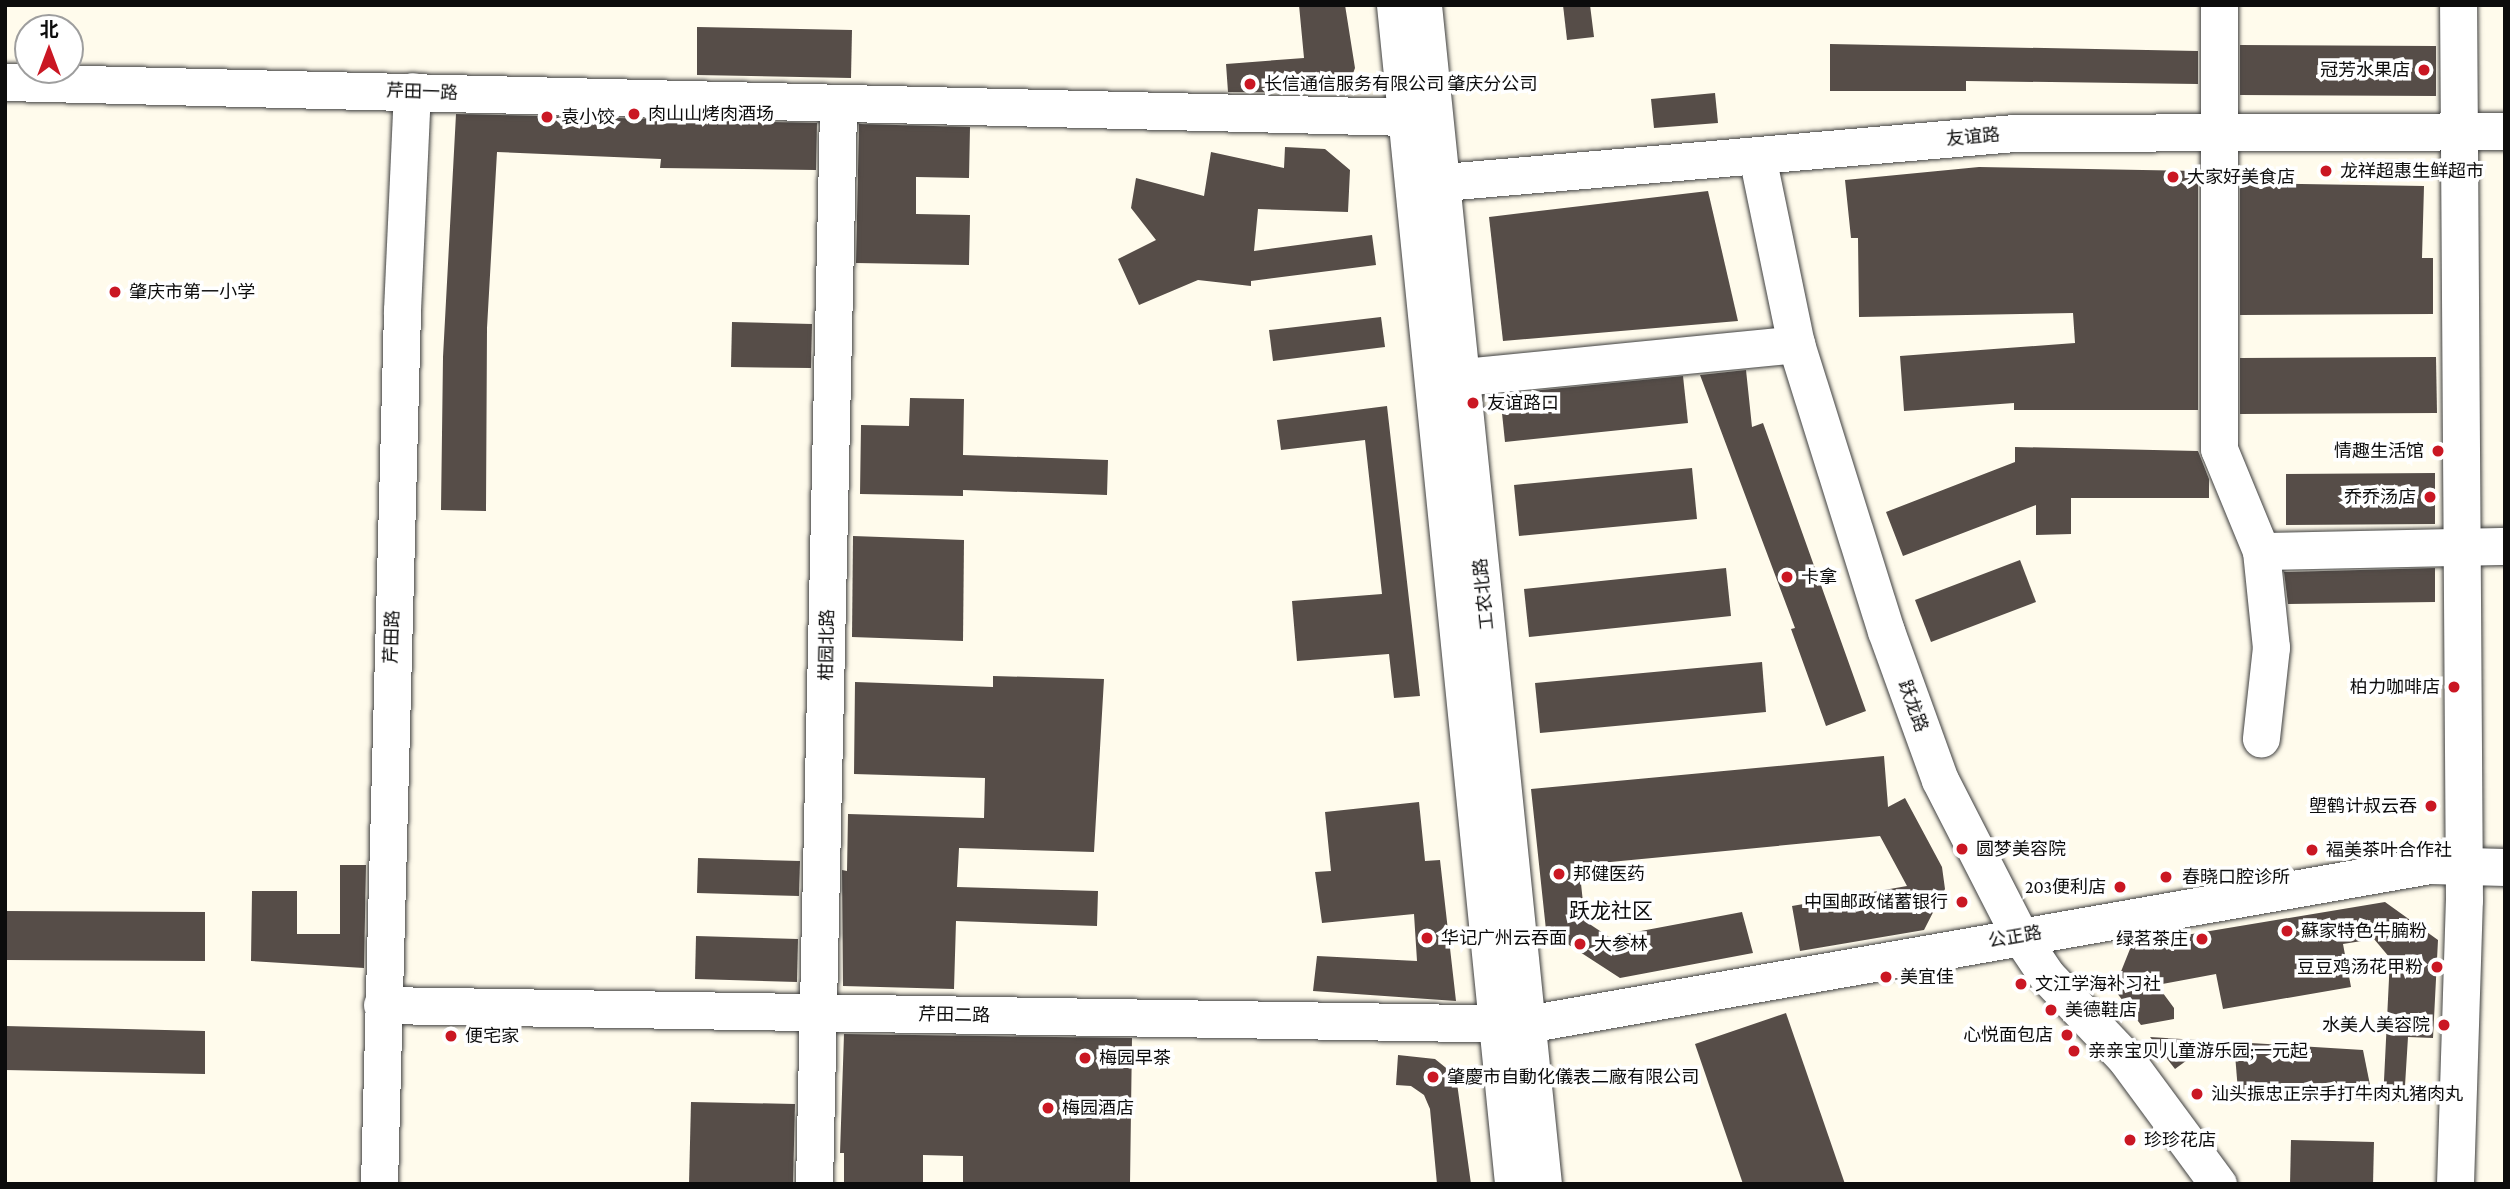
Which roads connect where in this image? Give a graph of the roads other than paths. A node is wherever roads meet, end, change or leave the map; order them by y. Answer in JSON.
{"nodes":[{"id":1,"x":1395,"y":5,"type":"edge"},
{"id":2,"x":1423,"y":5,"type":"edge"},
{"id":3,"x":2219,"y":5,"type":"edge"},
{"id":4,"x":2458,"y":5,"type":"edge"},
{"id":5,"x":5,"y":82,"type":"edge"},
{"id":6,"x":412,"y":91,"type":"junction"},
{"id":7,"x":838,"y":106,"type":"junction"},
{"id":8,"x":1406,"y":117,"type":"junction"},
{"id":9,"x":2458,"y":131,"type":"junction"},
{"id":10,"x":2505,"y":131,"type":"edge"},
{"id":11,"x":2216,"y":132,"type":"junction"},
{"id":12,"x":1757,"y":156,"type":"junction"},
{"id":13,"x":1444,"y":181,"type":"junction"},
{"id":14,"x":1796,"y":345,"type":"junction"},
{"id":15,"x":1462,"y":377,"type":"junction"},
{"id":16,"x":2460,"y":547,"type":"junction"},
{"id":17,"x":2505,"y":547,"type":"edge"},
{"id":18,"x":2261,"y":551,"type":"junction"},
{"id":19,"x":2261,"y":738,"type":"dead end"},
{"id":20,"x":2463,"y":864,"type":"junction"},
{"id":21,"x":2505,"y":867,"type":"edge"},
{"id":22,"x":2020,"y":936,"type":"junction"},
{"id":23,"x":382,"y":1004,"type":"junction"},
{"id":24,"x":820,"y":1012,"type":"junction"},
{"id":25,"x":1511,"y":1024,"type":"junction"},
{"id":26,"x":379,"y":1184,"type":"edge"},
{"id":27,"x":814,"y":1184,"type":"edge"},
{"id":28,"x":1513,"y":1184,"type":"edge"},
{"id":29,"x":1543,"y":1184,"type":"edge"},
{"id":30,"x":2218,"y":1184,"type":"edge"},
{"id":31,"x":2455,"y":1184,"type":"edge"}],
"edges":[{"from":1,"to":8,"type":"street","name":"工农北路"},
{"from":2,"to":13,"type":"street","name":"工农北路"},
{"from":3,"to":11,"type":"street"},
{"from":4,"to":9,"type":"street"},
{"from":5,"to":6,"type":"street","name":"芹田一路"},
{"from":6,"to":7,"type":"street","name":"芹田一路"},
{"from":6,"to":23,"type":"street","name":"芹田路"},
{"from":7,"to":8,"type":"street","name":"芹田一路"},
{"from":7,"to":24,"type":"street","name":"柑园北路"},
{"from":8,"to":25,"type":"street","name":"工农北路"},
{"from":9,"to":10,"type":"street","name":"友谊路"},
{"from":9,"to":11,"type":"street","name":"友谊路"},
{"from":9,"to":16,"type":"street"},
{"from":11,"to":12,"type":"street","name":"友谊路"},
{"from":11,"to":18,"type":"street"},
{"from":12,"to":13,"type":"street","name":"友谊路"},
{"from":12,"to":14,"type":"street","name":"跃龙路"},
{"from":13,"to":15,"type":"street","name":"工农北路"},
{"from":14,"to":15,"type":"street"},
{"from":14,"to":22,"type":"street","name":"跃龙路"},
{"from":15,"to":25,"type":"street","name":"工农北路"},
{"from":16,"to":17,"type":"street"},
{"from":16,"to":18,"type":"street"},
{"from":16,"to":20,"type":"street"},
{"from":18,"to":19,"type":"street"},
{"from":20,"to":21,"type":"street","name":"公正路"},
{"from":20,"to":22,"type":"street","name":"公正路"},
{"from":20,"to":31,"type":"street"},
{"from":22,"to":25,"type":"street","name":"公正路"},
{"from":22,"to":30,"type":"street","name":"跃龙路"},
{"from":23,"to":24,"type":"street","name":"芹田二路"},
{"from":23,"to":26,"type":"street","name":"芹田路"},
{"from":24,"to":25,"type":"street","name":"芹田二路"},
{"from":24,"to":27,"type":"street","name":"柑园北路"},
{"from":25,"to":28,"type":"street","name":"工农北路"},
{"from":25,"to":29,"type":"street","name":"工农北路"}]}
